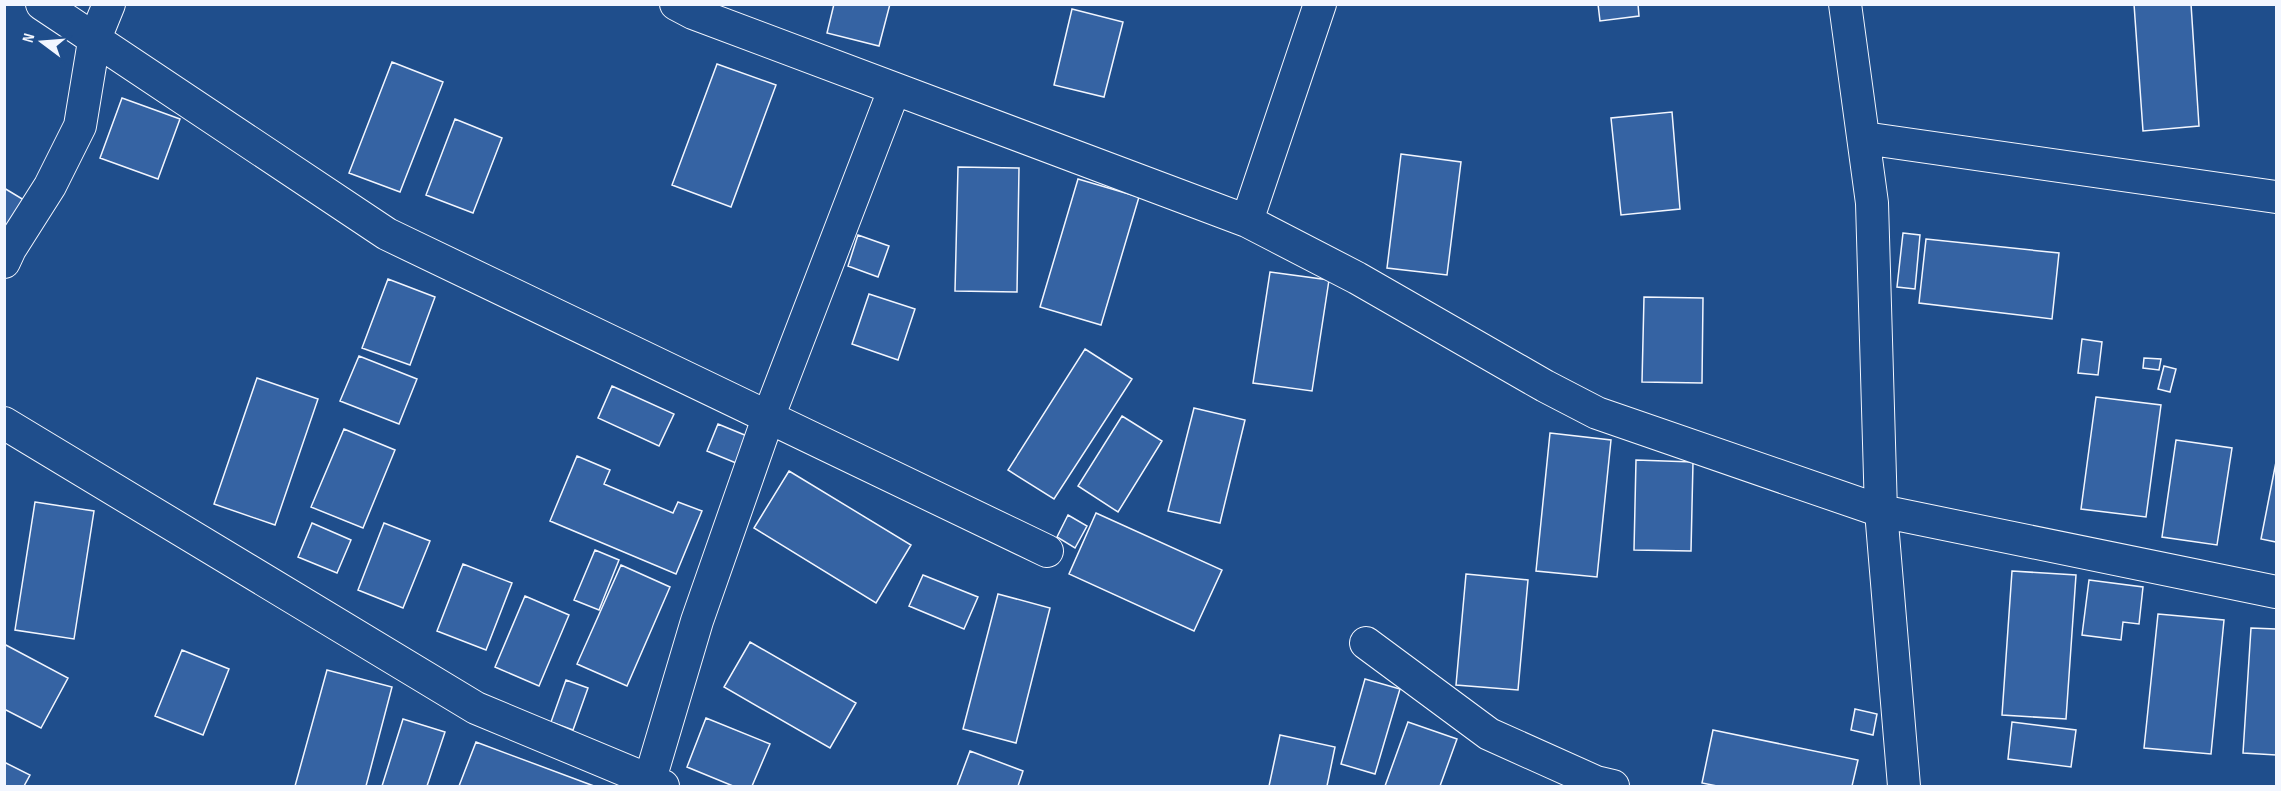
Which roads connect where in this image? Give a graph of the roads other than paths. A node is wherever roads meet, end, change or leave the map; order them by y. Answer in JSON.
{"nodes":[{"id":1,"x":42,"y":4,"type":"edge"},
{"id":2,"x":109,"y":4,"type":"edge"},
{"id":3,"x":676,"y":4,"type":"edge"},
{"id":4,"x":1320,"y":4,"type":"edge"},
{"id":5,"x":1845,"y":4,"type":"edge"},
{"id":6,"x":94,"y":40,"type":"junction"},
{"id":7,"x":894,"y":90,"type":"junction"},
{"id":8,"x":1864,"y":138,"type":"junction"},
{"id":9,"x":2277,"y":197,"type":"edge"},
{"id":10,"x":1247,"y":221,"type":"junction"},
{"id":11,"x":4,"y":262,"type":"edge"},
{"id":12,"x":768,"y":418,"type":"junction"},
{"id":13,"x":4,"y":423,"type":"edge"},
{"id":14,"x":1881,"y":511,"type":"junction"},
{"id":15,"x":1047,"y":551,"type":"dead end"},
{"id":16,"x":2277,"y":592,"type":"edge"},
{"id":17,"x":1366,"y":643,"type":"dead end"},
{"id":18,"x":654,"y":784,"type":"edge"},
{"id":19,"x":1613,"y":786,"type":"edge"},
{"id":20,"x":1904,"y":786,"type":"edge"}],
"edges":[{"from":1,"to":6,"type":"street"},
{"from":2,"to":6,"type":"street"},
{"from":3,"to":7,"type":"street"},
{"from":4,"to":10,"type":"street"},
{"from":5,"to":8,"type":"street"},
{"from":6,"to":11,"type":"street"},
{"from":6,"to":12,"type":"street"},
{"from":7,"to":10,"type":"street"},
{"from":7,"to":12,"type":"street"},
{"from":8,"to":9,"type":"street"},
{"from":8,"to":14,"type":"street"},
{"from":10,"to":14,"type":"street"},
{"from":12,"to":15,"type":"street"},
{"from":12,"to":18,"type":"street"},
{"from":13,"to":18,"type":"street"},
{"from":14,"to":16,"type":"street"},
{"from":14,"to":20,"type":"street"},
{"from":17,"to":19,"type":"street"}]}
